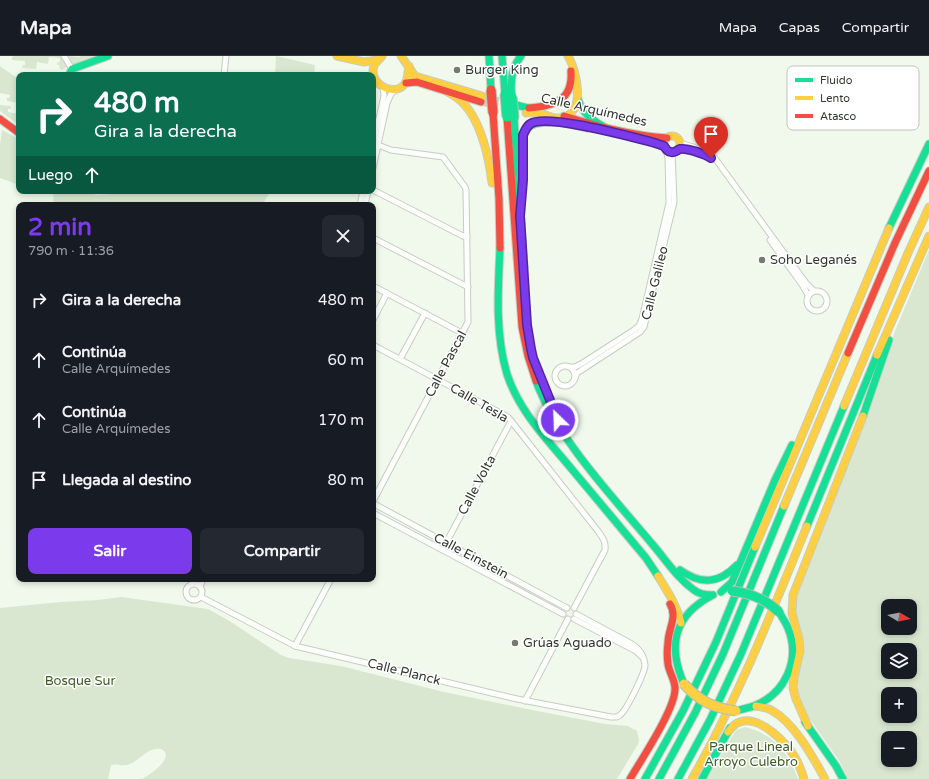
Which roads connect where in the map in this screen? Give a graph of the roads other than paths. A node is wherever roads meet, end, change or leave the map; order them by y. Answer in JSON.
{"nodes":[{"id":1,"x":64,"y":56,"type":"edge"},
{"id":2,"x":108,"y":56,"type":"edge"},
{"id":3,"x":226,"y":56,"type":"edge"},
{"id":4,"x":337,"y":56,"type":"edge"},
{"id":5,"x":401,"y":56,"type":"edge"},
{"id":6,"x":489,"y":56,"type":"edge"},
{"id":7,"x":502,"y":56,"type":"edge"},
{"id":8,"x":508,"y":56,"type":"edge"},
{"id":9,"x":521,"y":56,"type":"edge"},
{"id":10,"x":562,"y":56,"type":"edge"},
{"id":11,"x":568,"y":56,"type":"edge"},
{"id":12,"x":380,"y":58,"type":"edge"},
{"id":13,"x":357,"y":61,"type":"junction"},
{"id":14,"x":409,"y":66,"type":"junction"},
{"id":15,"x":70,"y":72,"type":"edge"},
{"id":16,"x":224,"y":72,"type":"edge"},
{"id":17,"x":373,"y":72,"type":"joint"},
{"id":18,"x":376,"y":81,"type":"edge"},
{"id":19,"x":510,"y":82,"type":"junction"},
{"id":20,"x":406,"y":83,"type":"junction"},
{"id":21,"x":383,"y":88,"type":"junction"},
{"id":22,"x":395,"y":90,"type":"junction"},
{"id":23,"x":446,"y":92,"type":"junction"},
{"id":24,"x":578,"y":99,"type":"junction"},
{"id":25,"x":515,"y":108,"type":"junction"},
{"id":26,"x":0,"y":119,"type":"edge"},
{"id":27,"x":563,"y":119,"type":"junction"},
{"id":28,"x":604,"y":127,"type":"junction"},
{"id":29,"x":16,"y":131,"type":"edge"},
{"id":30,"x":376,"y":140,"type":"edge"},
{"id":31,"x":376,"y":142,"type":"edge"},
{"id":32,"x":929,"y":144,"type":"edge"},
{"id":33,"x":376,"y":146,"type":"edge"},
{"id":34,"x":671,"y":146,"type":"junction"},
{"id":35,"x":929,"y":171,"type":"edge"},
{"id":36,"x":376,"y":192,"type":"edge"},
{"id":37,"x":929,"y":207,"type":"edge"},
{"id":38,"x":520,"y":216,"type":"junction"},
{"id":39,"x":500,"y":227,"type":"junction"},
{"id":40,"x":929,"y":236,"type":"edge"},
{"id":41,"x":467,"y":237,"type":"junction"},
{"id":42,"x":376,"y":240,"type":"edge"},
{"id":43,"x":906,"y":286,"type":"junction"},
{"id":44,"x":468,"y":287,"type":"junction"},
{"id":45,"x":376,"y":288,"type":"edge"},
{"id":46,"x":814,"y":291,"type":"junction"},
{"id":47,"x":387,"y":293,"type":"junction"},
{"id":48,"x":808,"y":296,"type":"junction"},
{"id":49,"x":376,"y":314,"type":"edge"},
{"id":50,"x":425,"y":314,"type":"junction"},
{"id":51,"x":462,"y":333,"type":"junction"},
{"id":52,"x":376,"y":347,"type":"edge"},
{"id":53,"x":400,"y":359,"type":"junction"},
{"id":54,"x":569,"y":367,"type":"junction"},
{"id":55,"x":829,"y":368,"type":"junction"},
{"id":56,"x":574,"y":378,"type":"junction"},
{"id":57,"x":437,"y":379,"type":"junction"},
{"id":58,"x":511,"y":421,"type":"junction"},
{"id":59,"x":564,"y":433,"type":"junction"},
{"id":60,"x":376,"y":498,"type":"edge"},
{"id":61,"x":376,"y":503,"type":"edge"},
{"id":62,"x":376,"y":514,"type":"edge"},
{"id":63,"x":446,"y":543,"type":"junction"},
{"id":64,"x":812,"y":546,"type":"junction"},
{"id":65,"x":443,"y":549,"type":"junction"},
{"id":66,"x":661,"y":554,"type":"junction"},
{"id":67,"x":740,"y":563,"type":"junction"},
{"id":68,"x":659,"y":581,"type":"junction"},
{"id":69,"x":202,"y":582,"type":"edge"},
{"id":70,"x":329,"y":582,"type":"edge"},
{"id":71,"x":193,"y":584,"type":"joint"},
{"id":72,"x":200,"y":587,"type":"junction"},
{"id":73,"x":721,"y":592,"type":"junction"},
{"id":74,"x":711,"y":596,"type":"junction"},
{"id":75,"x":201,"y":597,"type":"junction"},
{"id":76,"x":567,"y":608,"type":"junction"},
{"id":77,"x":574,"y":608,"type":"junction"},
{"id":78,"x":564,"y":614,"type":"junction"},
{"id":79,"x":575,"y":616,"type":"junction"},
{"id":80,"x":568,"y":620,"type":"junction"},
{"id":81,"x":785,"y":620,"type":"junction"},
{"id":82,"x":682,"y":622,"type":"junction"},
{"id":83,"x":295,"y":646,"type":"junction"},
{"id":84,"x":786,"y":679,"type":"junction"},
{"id":85,"x":683,"y":681,"type":"junction"},
{"id":86,"x":525,"y":701,"type":"junction"},
{"id":87,"x":752,"y":708,"type":"junction"},
{"id":88,"x":683,"y":711,"type":"junction"},
{"id":89,"x":722,"y":722,"type":"junction"},
{"id":90,"x":662,"y":724,"type":"junction"},
{"id":91,"x":808,"y":726,"type":"junction"},
{"id":92,"x":728,"y":732,"type":"junction"},
{"id":93,"x":816,"y":765,"type":"junction"},
{"id":94,"x":630,"y":779,"type":"edge"},
{"id":95,"x":645,"y":779,"type":"edge"},
{"id":96,"x":653,"y":779,"type":"edge"},
{"id":97,"x":659,"y":779,"type":"edge"},
{"id":98,"x":678,"y":779,"type":"edge"},
{"id":99,"x":684,"y":779,"type":"edge"},
{"id":100,"x":692,"y":779,"type":"edge"},
{"id":101,"x":702,"y":779,"type":"edge"},
{"id":102,"x":804,"y":779,"type":"edge"},
{"id":103,"x":821,"y":779,"type":"edge"},
{"id":104,"x":825,"y":779,"type":"edge"},
{"id":105,"x":843,"y":779,"type":"edge"}],
"edges":[{"from":1,"to":15,"type":"street"},
{"from":2,"to":15,"type":"main road"},
{"from":3,"to":16,"type":"street"},
{"from":4,"to":13,"type":"main road"},
{"from":5,"to":14,"type":"main road"},
{"from":6,"to":39,"type":"main road","bridge":true},
{"from":7,"to":25,"type":"main road"},
{"from":8,"to":19,"type":"main road"},
{"from":9,"to":19,"type":"main road"},
{"from":10,"to":25,"type":"main road"},
{"from":11,"to":24,"type":"main road"},
{"from":12,"to":13,"type":"main road"},
{"from":12,"to":17,"type":"main road"},
{"from":13,"to":17,"type":"main road"},
{"from":14,"to":20,"type":"main road"},
{"from":14,"to":23,"type":"main road"},
{"from":18,"to":21,"type":"main road"},
{"from":19,"to":25,"type":"main road"},
{"from":20,"to":22,"type":"main road"},
{"from":20,"to":23,"type":"main road"},
{"from":21,"to":22,"type":"main road"},
{"from":21,"to":30,"type":"street"},
{"from":22,"to":31,"type":"street"},
{"from":23,"to":39,"type":"main road"},
{"from":24,"to":27,"type":"main road"},
{"from":24,"to":28,"type":"main road"},
{"from":25,"to":27,"type":"main road"},
{"from":25,"to":38,"type":"main road"},
{"from":25,"to":59,"type":"main road"},
{"from":26,"to":29,"type":"main road"},
{"from":27,"to":28,"type":"main road","name":"Calle Arquímedes"},
{"from":27,"to":34,"type":"main road","name":"Calle Arquímedes"},
{"from":27,"to":38,"type":"main road"},
{"from":28,"to":34,"type":"main road","name":"Calle Arquímedes"},
{"from":32,"to":55,"type":"main road"},
{"from":33,"to":41,"type":"street","name":"Calle Pascal"},
{"from":34,"to":46,"type":"street","name":"Calle Arquímedes"},
{"from":34,"to":48,"type":"street","name":"Calle Arquímedes"},
{"from":34,"to":54,"type":"street","name":"Calle Galileo"},
{"from":34,"to":56,"type":"street","name":"Calle Galileo"},
{"from":35,"to":97,"type":"main road"},
{"from":36,"to":41,"type":"street"},
{"from":37,"to":98,"type":"main road"},
{"from":38,"to":59,"type":"main road"},
{"from":39,"to":68,"type":"main road"},
{"from":40,"to":43,"type":"main road"},
{"from":41,"to":44,"type":"street","name":"Calle Pascal"},
{"from":42,"to":44,"type":"street"},
{"from":43,"to":64,"type":"main road"},
{"from":43,"to":89,"type":"main road"},
{"from":44,"to":51,"type":"street","name":"Calle Pascal"},
{"from":45,"to":47,"type":"street"},
{"from":46,"to":48,"type":"street"},
{"from":46,"to":48,"type":"street","name":"Calle Arquímedes"},
{"from":47,"to":49,"type":"street"},
{"from":47,"to":50,"type":"street"},
{"from":50,"to":51,"type":"street"},
{"from":50,"to":53,"type":"street"},
{"from":51,"to":57,"type":"street","name":"Calle Pascal"},
{"from":52,"to":53,"type":"street","name":"Calle Tesla"},
{"from":53,"to":57,"type":"street","name":"Calle Tesla"},
{"from":54,"to":56,"type":"street"},
{"from":54,"to":56,"type":"street"},
{"from":55,"to":67,"type":"main road"},
{"from":55,"to":88,"type":"main road"},
{"from":57,"to":58,"type":"street","name":"Calle Tesla"},
{"from":57,"to":60,"type":"street","name":"Calle Pascal"},
{"from":58,"to":63,"type":"street","name":"Calle Volta"},
{"from":58,"to":77,"type":"street","name":"Calle Tesla"},
{"from":59,"to":66,"type":"main road"},
{"from":61,"to":63,"type":"street","name":"Calle Einstein"},
{"from":62,"to":65,"type":"street","name":"Calle Einstein"},
{"from":63,"to":65,"type":"street","name":"Calle Volta"},
{"from":63,"to":76,"type":"street","name":"Calle Einstein"},
{"from":64,"to":81,"type":"main road"},
{"from":64,"to":91,"type":"main road"},
{"from":65,"to":78,"type":"street","name":"Calle Einstein"},
{"from":66,"to":67,"type":"main road"},
{"from":66,"to":74,"type":"main road"},
{"from":67,"to":73,"type":"main road"},
{"from":68,"to":82,"type":"main road"},
{"from":68,"to":90,"type":"main road"},
{"from":69,"to":72,"type":"street"},
{"from":70,"to":83,"type":"street"},
{"from":71,"to":72,"type":"street"},
{"from":71,"to":75,"type":"street"},
{"from":72,"to":75,"type":"street"},
{"from":73,"to":74,"type":"main road"},
{"from":73,"to":81,"type":"main road","bridge":true},
{"from":74,"to":82,"type":"main road"},
{"from":75,"to":83,"type":"street","name":"Calle Planck"},
{"from":76,"to":77,"type":"street"},
{"from":76,"to":78,"type":"street"},
{"from":77,"to":79,"type":"street"},
{"from":78,"to":80,"type":"street"},
{"from":79,"to":80,"type":"street"},
{"from":79,"to":86,"type":"street","name":"Calle Planck"},
{"from":80,"to":86,"type":"street"},
{"from":81,"to":84,"type":"main road"},
{"from":82,"to":85,"type":"main road"},
{"from":83,"to":86,"type":"street","name":"Calle Planck"},
{"from":84,"to":87,"type":"main road"},
{"from":84,"to":91,"type":"main road"},
{"from":85,"to":87,"type":"main road","bridge":true},
{"from":85,"to":90,"type":"main road"},
{"from":87,"to":92,"type":"main road"},
{"from":87,"to":93,"type":"main road"},
{"from":88,"to":95,"type":"main road"},
{"from":88,"to":96,"type":"main road"},
{"from":89,"to":99,"type":"main road"},
{"from":89,"to":100,"type":"main road"},
{"from":90,"to":94,"type":"main road"},
{"from":91,"to":105,"type":"main road"},
{"from":92,"to":101,"type":"main road"},
{"from":92,"to":102,"type":"main road"},
{"from":93,"to":103,"type":"main road"},
{"from":93,"to":104,"type":"main road"}]}
